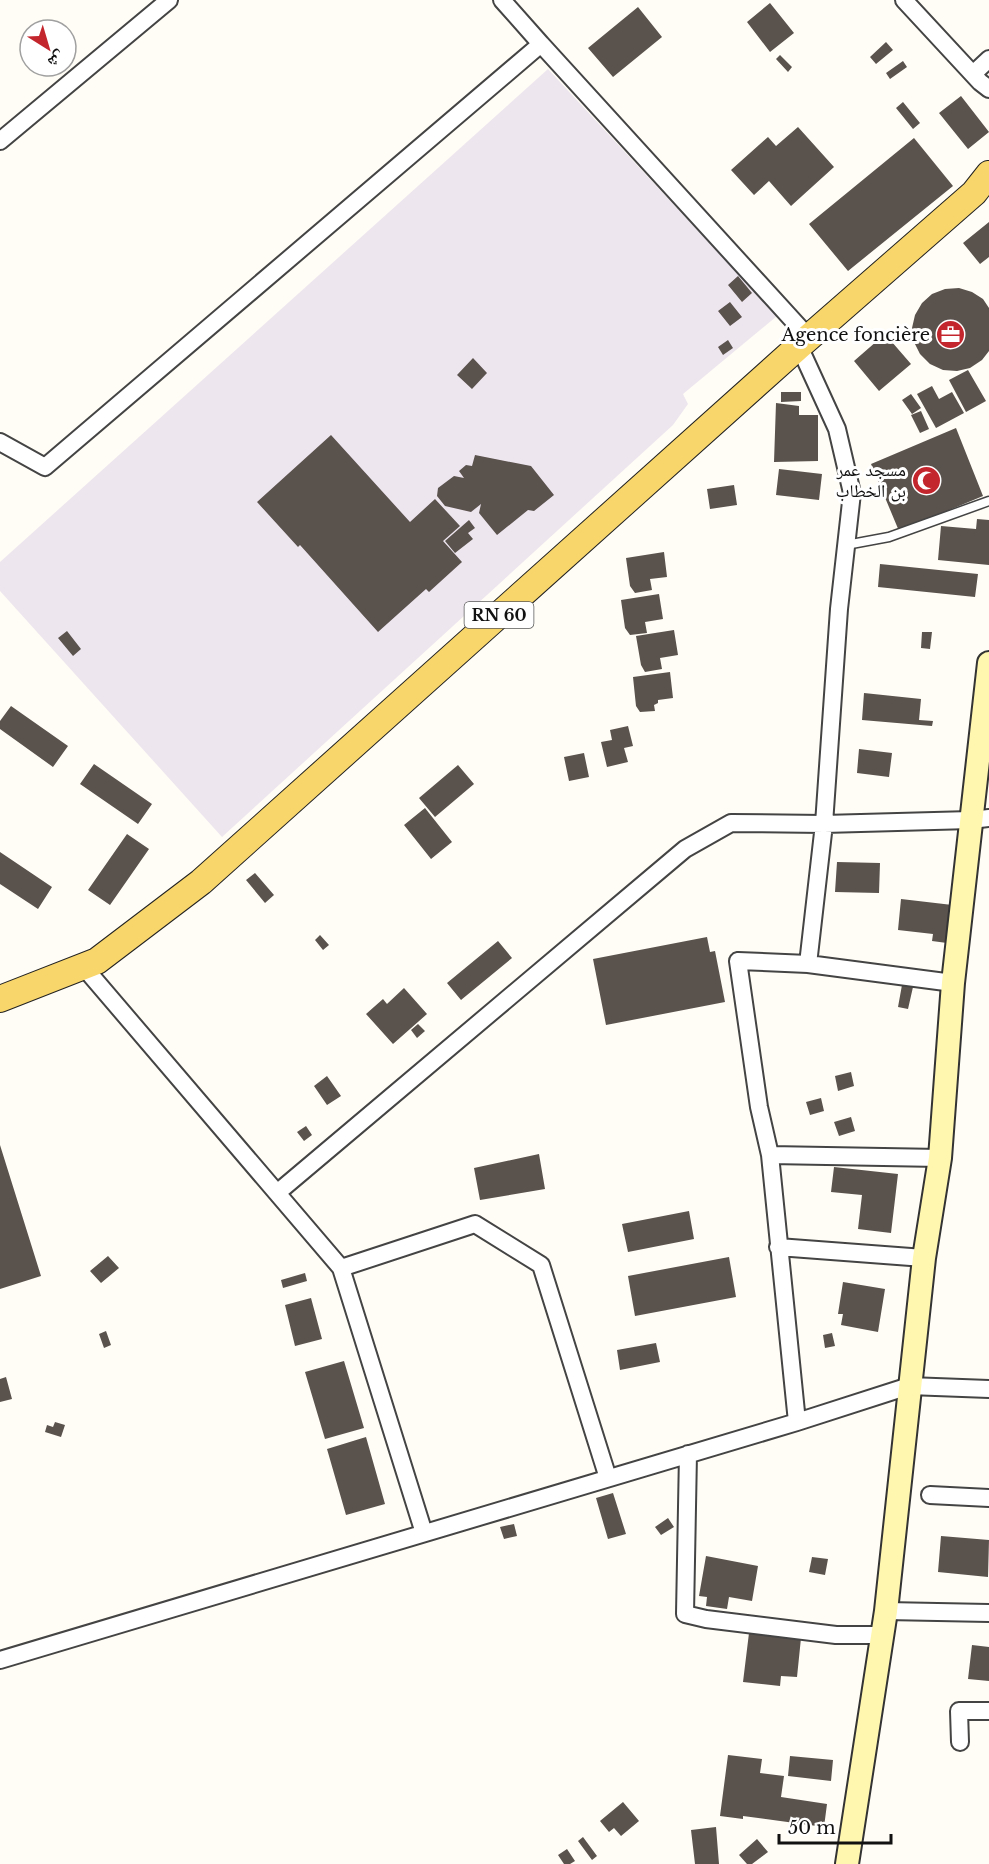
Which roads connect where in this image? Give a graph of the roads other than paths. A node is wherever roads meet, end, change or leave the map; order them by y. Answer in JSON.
{"nodes":[{"id":1,"x":169,"y":0,"type":"edge"},
{"id":2,"x":502,"y":0,"type":"edge"},
{"id":3,"x":909,"y":2,"type":"edge"},
{"id":4,"x":540,"y":44,"type":"junction"},
{"id":5,"x":989,"y":59,"type":"edge"},
{"id":6,"x":980,"y":82,"type":"edge"},
{"id":7,"x":989,"y":102,"type":"edge"},
{"id":8,"x":0,"y":141,"type":"edge"},
{"id":9,"x":984,"y":184,"type":"edge"},
{"id":10,"x":804,"y":342,"type":"junction"},
{"id":11,"x":0,"y":442,"type":"edge"},
{"id":12,"x":989,"y":501,"type":"edge"},
{"id":13,"x":846,"y":545,"type":"junction"},
{"id":14,"x":989,"y":663,"type":"edge"},
{"id":15,"x":980,"y":819,"type":"edge"},
{"id":16,"x":824,"y":824,"type":"junction"},
{"id":17,"x":808,"y":964,"type":"junction"},
{"id":18,"x":83,"y":966,"type":"junction"},
{"id":19,"x":953,"y":983,"type":"junction"},
{"id":20,"x":0,"y":999,"type":"edge"},
{"id":21,"x":770,"y":1155,"type":"junction"},
{"id":22,"x":940,"y":1158,"type":"junction"},
{"id":23,"x":277,"y":1193,"type":"junction"},
{"id":24,"x":778,"y":1247,"type":"junction"},
{"id":25,"x":924,"y":1258,"type":"junction"},
{"id":26,"x":341,"y":1268,"type":"junction"},
{"id":27,"x":909,"y":1386,"type":"junction"},
{"id":28,"x":989,"y":1389,"type":"edge"},
{"id":29,"x":797,"y":1422,"type":"junction"},
{"id":30,"x":688,"y":1454,"type":"junction"},
{"id":31,"x":608,"y":1478,"type":"junction"},
{"id":32,"x":930,"y":1495,"type":"dead end"},
{"id":33,"x":989,"y":1498,"type":"edge"},
{"id":34,"x":424,"y":1533,"type":"junction"},
{"id":35,"x":886,"y":1611,"type":"junction"},
{"id":36,"x":989,"y":1613,"type":"edge"},
{"id":37,"x":882,"y":1635,"type":"junction"},
{"id":38,"x":0,"y":1660,"type":"edge"},
{"id":39,"x":989,"y":1711,"type":"edge"},
{"id":40,"x":960,"y":1742,"type":"dead end"},
{"id":41,"x":847,"y":1864,"type":"edge"}],
"edges":[{"from":1,"to":8,"type":"street"},
{"from":2,"to":4,"type":"street"},
{"from":3,"to":6,"type":"street"},
{"from":4,"to":10,"type":"street"},
{"from":4,"to":11,"type":"street"},
{"from":5,"to":6,"type":"street"},
{"from":6,"to":7,"type":"street"},
{"from":9,"to":10,"type":"main road","number":"RN 60"},
{"from":10,"to":13,"type":"street"},
{"from":10,"to":18,"type":"main road","number":"RN 60"},
{"from":12,"to":13,"type":"lane"},
{"from":13,"to":16,"type":"street"},
{"from":14,"to":15,"type":"main road"},
{"from":15,"to":16,"type":"street"},
{"from":15,"to":19,"type":"main road"},
{"from":16,"to":17,"type":"street"},
{"from":16,"to":23,"type":"street"},
{"from":17,"to":19,"type":"street"},
{"from":17,"to":21,"type":"street"},
{"from":18,"to":20,"type":"main road","number":"RN 60"},
{"from":18,"to":23,"type":"street"},
{"from":19,"to":22,"type":"main road"},
{"from":21,"to":22,"type":"street"},
{"from":21,"to":24,"type":"street"},
{"from":22,"to":25,"type":"main road"},
{"from":23,"to":26,"type":"street"},
{"from":24,"to":25,"type":"street"},
{"from":24,"to":29,"type":"street"},
{"from":25,"to":27,"type":"main road"},
{"from":26,"to":31,"type":"street"},
{"from":26,"to":34,"type":"street"},
{"from":27,"to":28,"type":"street"},
{"from":27,"to":29,"type":"street"},
{"from":27,"to":35,"type":"main road"},
{"from":29,"to":30,"type":"street"},
{"from":30,"to":31,"type":"street"},
{"from":30,"to":37,"type":"street"},
{"from":31,"to":34,"type":"street"},
{"from":32,"to":33,"type":"street"},
{"from":34,"to":38,"type":"street"},
{"from":35,"to":36,"type":"street"},
{"from":35,"to":37,"type":"main road"},
{"from":37,"to":41,"type":"main road"},
{"from":39,"to":40,"type":"street"}]}
